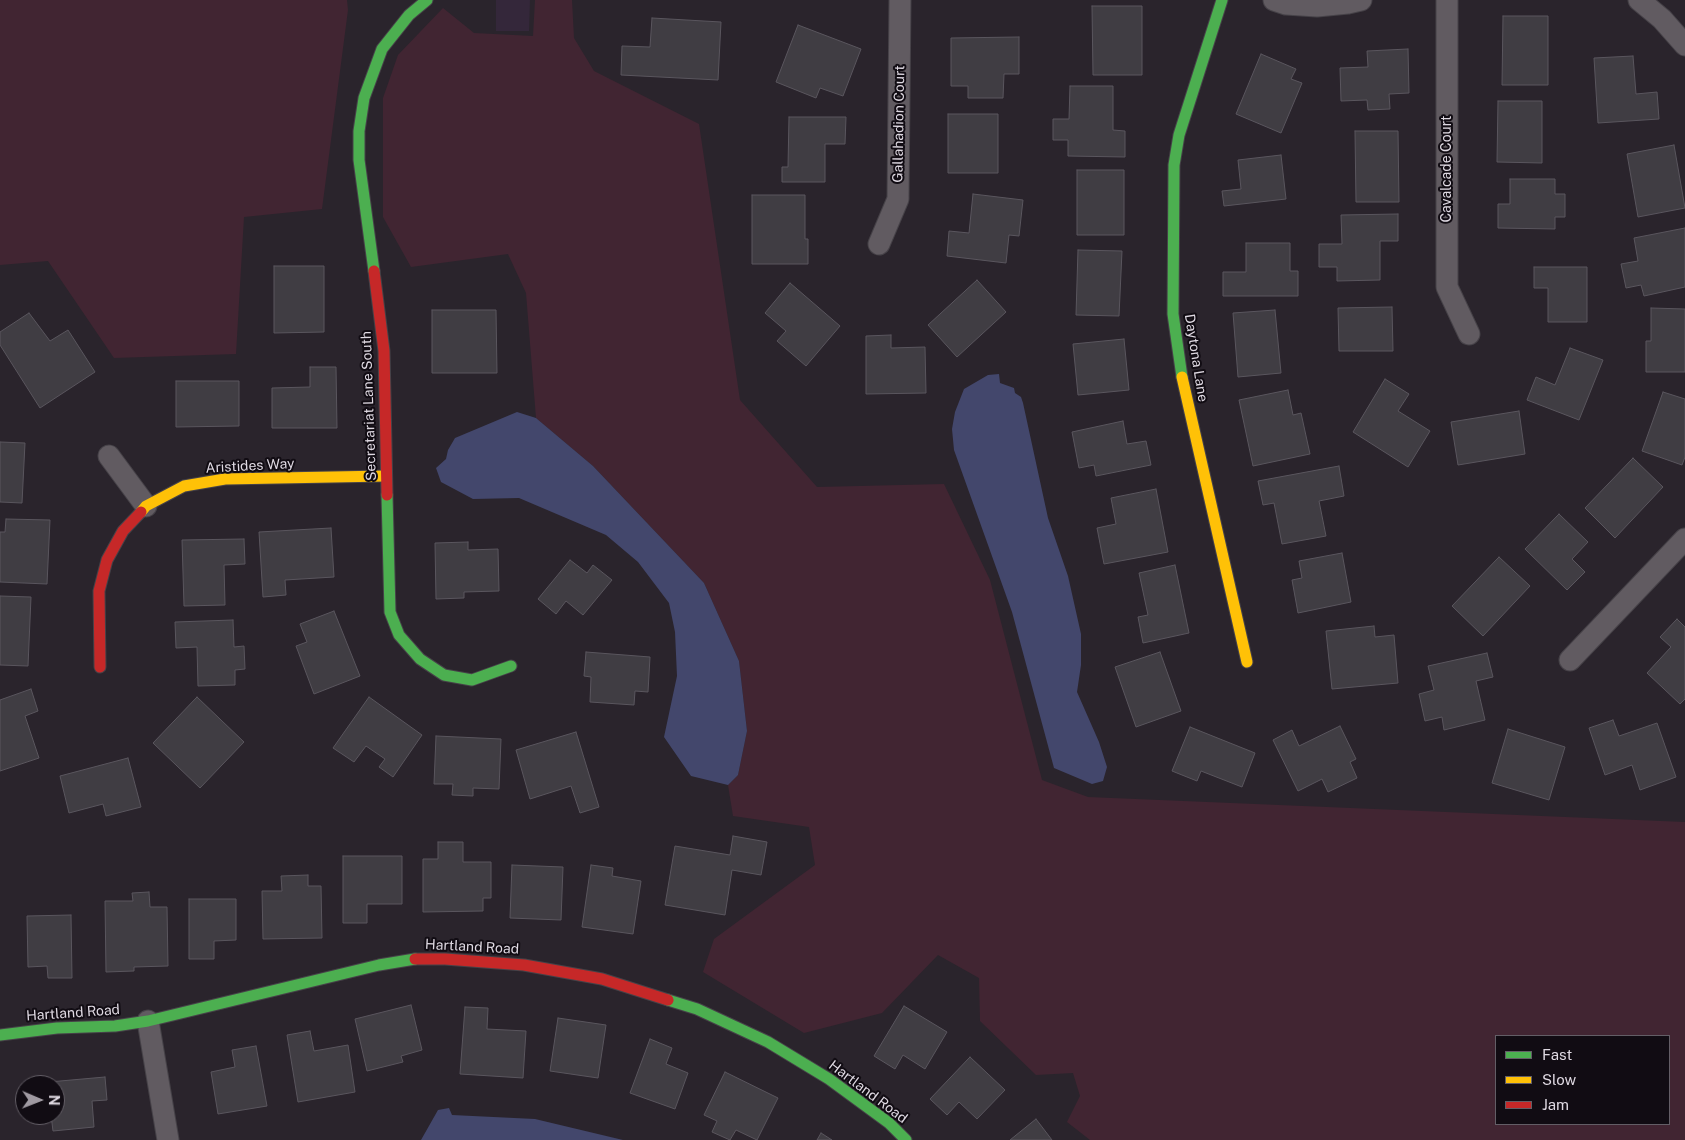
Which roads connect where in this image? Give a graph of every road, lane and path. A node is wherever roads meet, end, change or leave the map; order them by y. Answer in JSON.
{"nodes":[{"id":1,"x":427,"y":0,"type":"edge"},
{"id":2,"x":900,"y":0,"type":"edge"},
{"id":3,"x":1222,"y":0,"type":"edge"},
{"id":4,"x":1274,"y":0,"type":"edge"},
{"id":5,"x":1361,"y":0,"type":"edge"},
{"id":6,"x":1447,"y":0,"type":"edge"},
{"id":7,"x":1639,"y":0,"type":"edge"},
{"id":8,"x":1685,"y":45,"type":"edge"},
{"id":9,"x":879,"y":244,"type":"dead end"},
{"id":10,"x":1469,"y":334,"type":"dead end"},
{"id":11,"x":109,"y":456,"type":"dead end"},
{"id":12,"x":386,"y":476,"type":"junction"},
{"id":13,"x":146,"y":506,"type":"junction"},
{"id":14,"x":1685,"y":539,"type":"edge"},
{"id":15,"x":1570,"y":660,"type":"dead end"},
{"id":16,"x":1247,"y":662,"type":"dead end"},
{"id":17,"x":511,"y":666,"type":"dead end"},
{"id":18,"x":100,"y":667,"type":"dead end"},
{"id":19,"x":148,"y":1021,"type":"junction"},
{"id":20,"x":0,"y":1035,"type":"edge"},
{"id":21,"x":168,"y":1140,"type":"edge"},
{"id":22,"x":906,"y":1140,"type":"edge"}],
"edges":[{"from":1,"to":12,"type":"street","name":"Secretariat Lane South"},
{"from":2,"to":9,"type":"street","name":"Gallahadion Court"},
{"from":3,"to":16,"type":"street","name":"Daytona Lane"},
{"from":4,"to":5,"type":"street"},
{"from":6,"to":10,"type":"street","name":"Cavalcade Court"},
{"from":7,"to":8,"type":"street"},
{"from":11,"to":13,"type":"street"},
{"from":12,"to":13,"type":"street","name":"Aristides Way"},
{"from":12,"to":17,"type":"street","name":"Secretariat Lane South"},
{"from":13,"to":18,"type":"street","name":"Aristides Way"},
{"from":14,"to":15,"type":"street"},
{"from":19,"to":20,"type":"street","name":"Hartland Road"},
{"from":19,"to":21,"type":"street"},
{"from":19,"to":22,"type":"street","name":"Hartland Road"}]}
